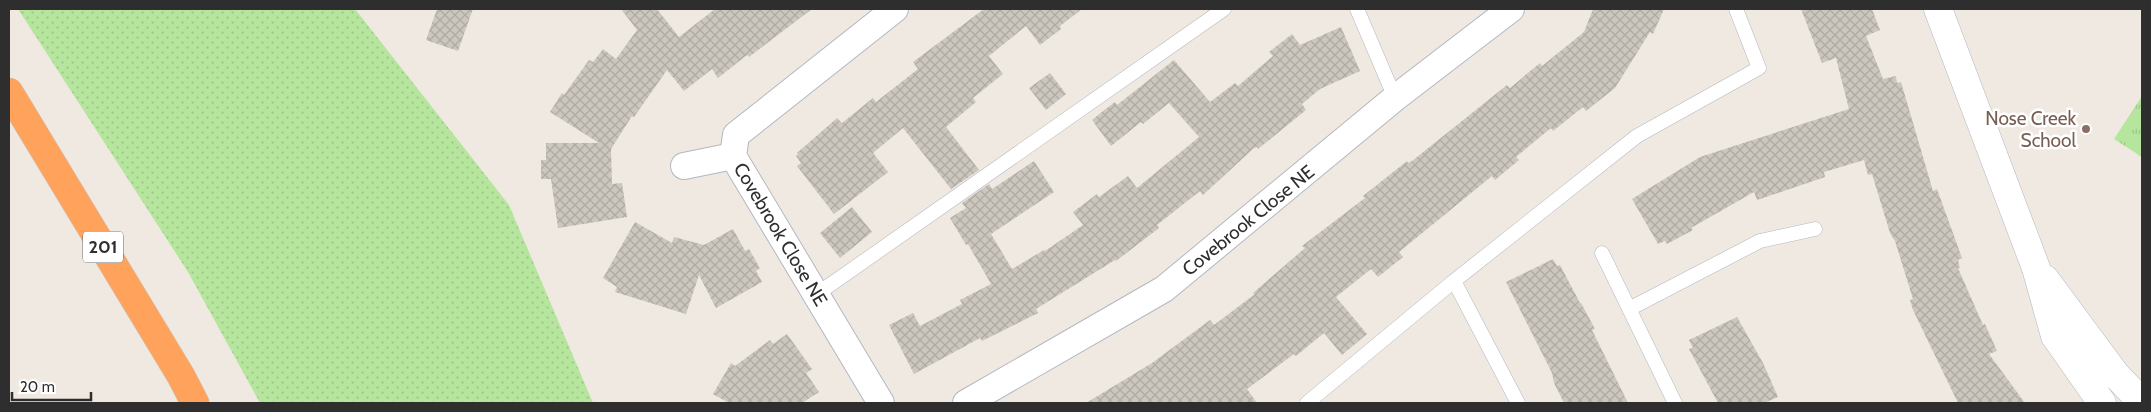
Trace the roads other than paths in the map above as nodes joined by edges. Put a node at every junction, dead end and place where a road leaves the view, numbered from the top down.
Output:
1 (895, 9) edge
2 (1224, 9) edge
3 (1357, 9) edge
4 (1511, 9) edge
5 (1736, 9) edge
6 (1938, 9) edge
7 (9, 92) edge
8 (1395, 98) junction
9 (733, 156) junction
10 (684, 166) dead end
11 (1815, 228) dead end
12 (1602, 252) dead end
13 (2036, 268) junction
14 (1454, 281) junction
15 (817, 294) junction
16 (1630, 309) junction
17 (2142, 402) edge
18 (195, 403) edge
19 (881, 403) edge
20 (966, 403) edge
21 (1307, 403) edge
22 (1518, 403) edge
23 (1675, 403) edge
24 (2102, 403) edge

1 - 9 street, Covebrook Close NE
2 - 15 lane
3 - 8 lane
4 - 8 street, Covebrook Close NE
5 - 14 lane
6 - 13 street
7 - 18 highway, 201
8 - 20 street, Covebrook Close NE
9 - 10 street
9 - 15 street, Covebrook Close NE
11 - 16 lane
12 - 16 lane
13 - 17 street
13 - 24 street
14 - 21 lane
14 - 22 lane
15 - 19 street, Covebrook Close NE
16 - 23 lane

